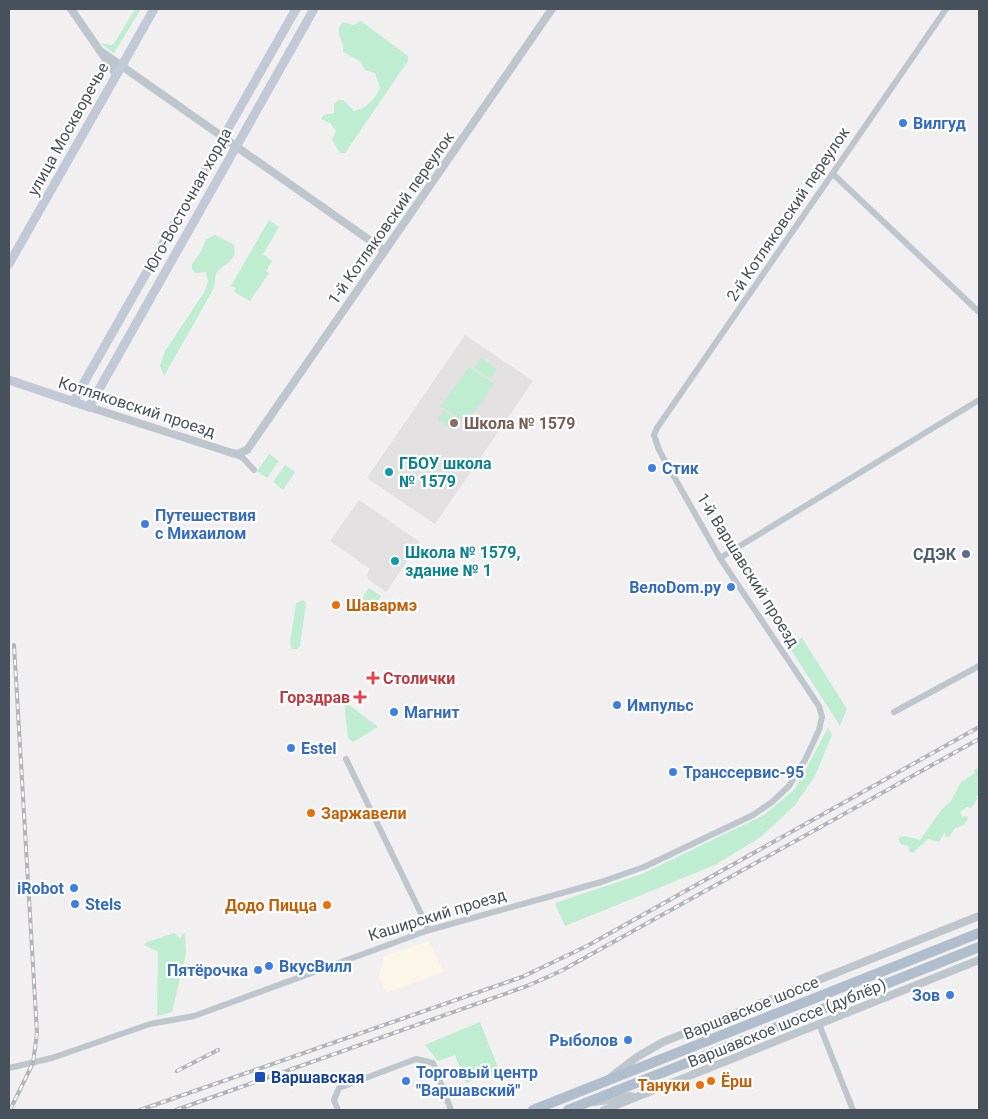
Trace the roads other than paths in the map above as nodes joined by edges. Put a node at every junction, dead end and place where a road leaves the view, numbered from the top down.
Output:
1 (71, 9) edge
2 (154, 9) edge
3 (296, 9) edge
4 (314, 9) edge
5 (552, 9) edge
6 (946, 9) edge
7 (99, 50) junction
8 (122, 64) junction
9 (116, 74) junction
10 (223, 135) junction
11 (236, 145) junction
12 (833, 174) junction
13 (385, 252) junction
14 (9, 264) edge
15 (979, 312) edge
16 (9, 380) edge
17 (979, 400) edge
18 (73, 402) junction
19 (89, 407) junction
20 (654, 435) joint
21 (247, 450) junction
22 (232, 453) junction
23 (247, 462) junction
24 (254, 470) dead end
25 (720, 558) junction
26 (979, 666) edge
27 (894, 712) dead end
28 (822, 717) joint
29 (346, 759) dead end
30 (979, 916) edge
31 (429, 930) junction
32 (979, 933) edge
33 (979, 947) edge
34 (979, 960) edge
35 (819, 1024) junction
36 (9, 1068) edge
37 (605, 1082) junction
38 (647, 1094) junction
39 (584, 1104) junction
40 (338, 1110) edge
41 (451, 1110) edge
42 (533, 1110) edge
43 (568, 1110) edge
44 (604, 1110) edge
45 (853, 1110) edge

1 - 7 street
2 - 8 main road, улица Москворечье
3 - 10 main road, Юго-Восточная хорда
4 - 11 main road, Юго-Восточная хорда
5 - 13 street, 1-й Котляковский переулок
6 - 12 street, 2-й Котляковский переулок
7 - 8 street
7 - 9 street
8 - 9 main road, улица Москворечье
8 - 10 street
9 - 14 main road, улица Москворечье
10 - 11 street
10 - 18 main road, Юго-Восточная хорда
11 - 13 street
11 - 19 main road, Юго-Восточная хорда
12 - 15 street
12 - 20 street, 2-й Котляковский переулок
13 - 21 street, 1-й Котляковский переулок
16 - 18 main road, Котляковский проезд
17 - 25 street
18 - 19 main road, Котляковский проезд
19 - 22 street, Котляковский проезд
20 - 25 street, 1-й Варшавский проезд
21 - 22 street, Котляковский проезд
21 - 23 street
22 - 23 street
23 - 24 street
25 - 28 street, 1-й Варшавский проезд
26 - 27 street
28 - 31 street, Каширский проезд
29 - 31 street
30 - 37 street, Варшавское шоссе (дублёр)
31 - 36 street, Каширский проезд
32 - 37 main road, Варшавское шоссе
33 - 39 main road, Варшавское шоссе
34 - 35 street, Варшавское шоссе (дублёр)
35 - 38 street, Варшавское шоссе (дублёр)
35 - 45 street
37 - 42 main road, Варшавское шоссе
38 - 39 street
38 - 44 street, Варшавское шоссе (дублёр)
39 - 43 main road, Варшавское шоссе
40 - 41 street

